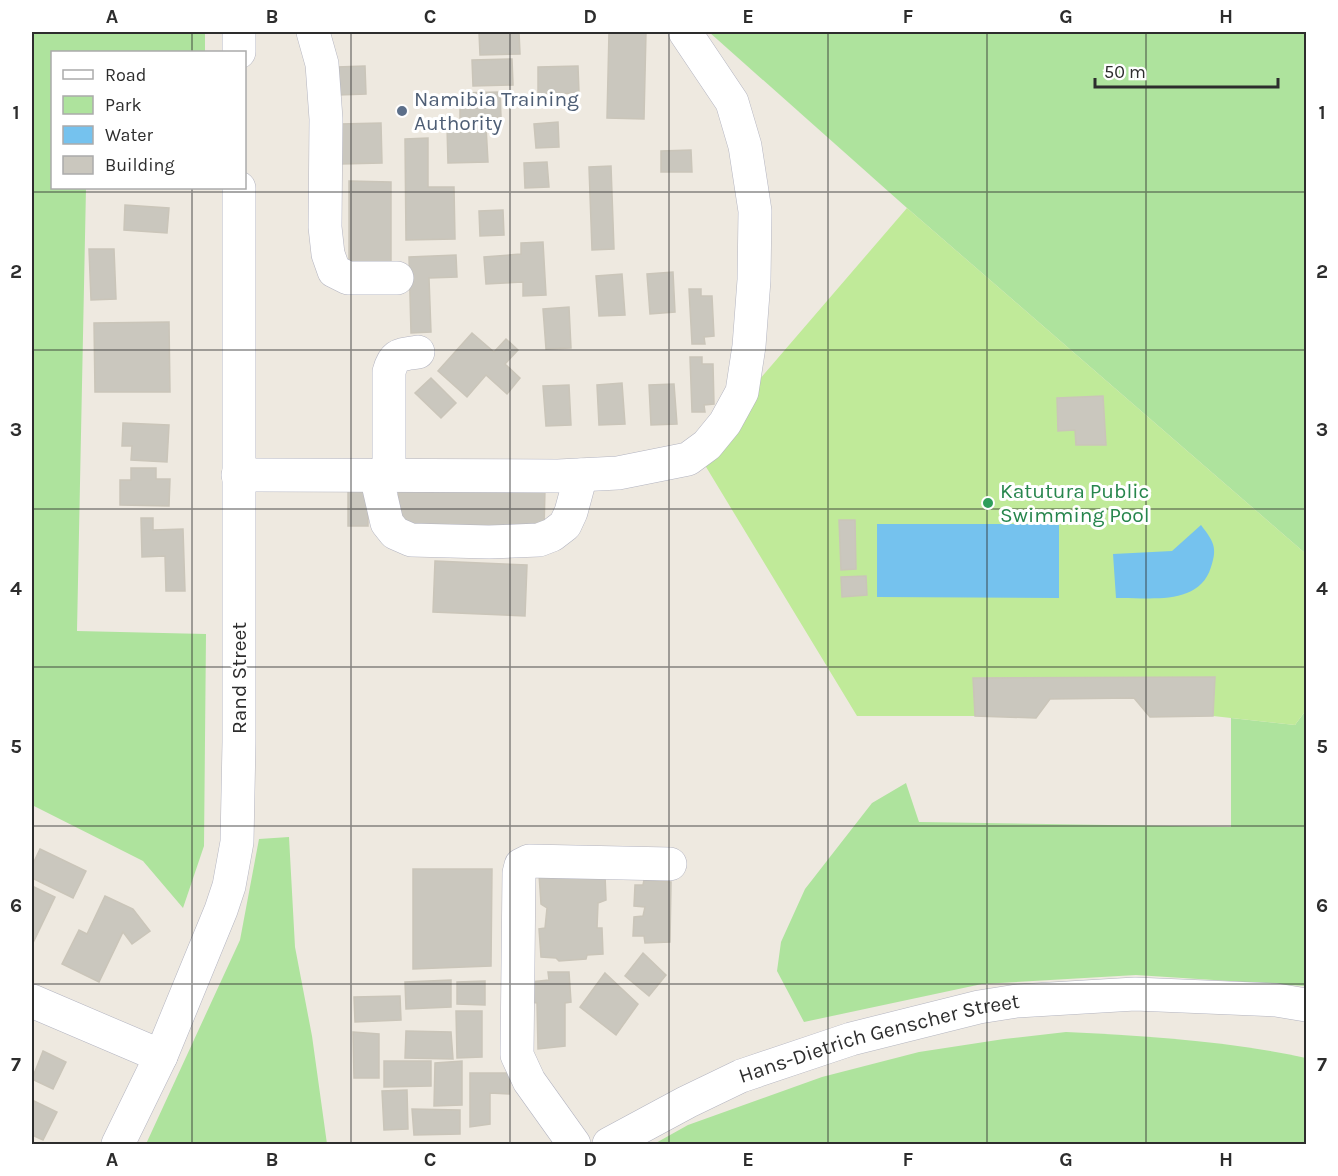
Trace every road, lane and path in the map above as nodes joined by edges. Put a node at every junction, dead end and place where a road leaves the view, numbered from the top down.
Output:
1 (239, 32) edge
2 (313, 32) edge
3 (685, 32) edge
4 (239, 51) edge
5 (239, 189) edge
6 (397, 278) dead end
7 (418, 352) dead end
8 (238, 475) junction
9 (382, 475) junction
10 (581, 475) junction
11 (670, 864) dead end
12 (1167, 994) junction
13 (32, 1001) edge
14 (1306, 1005) edge
15 (1306, 1028) edge
16 (161, 1056) junction
17 (118, 1144) edge
18 (574, 1144) edge
19 (609, 1144) edge

1 - 4 street
2 - 6 street
3 - 10 street
5 - 8 street, Rand Street
7 - 9 street
8 - 9 street
8 - 16 street, Rand Street
9 - 10 street
9 - 10 street
11 - 18 street
12 - 14 street, Hans-Dietrich Genscher Street
12 - 15 street, Hans-Dietrich Genscher Street
12 - 19 street, Hans-Dietrich Genscher Street
13 - 16 street
16 - 17 street, Rand Street

